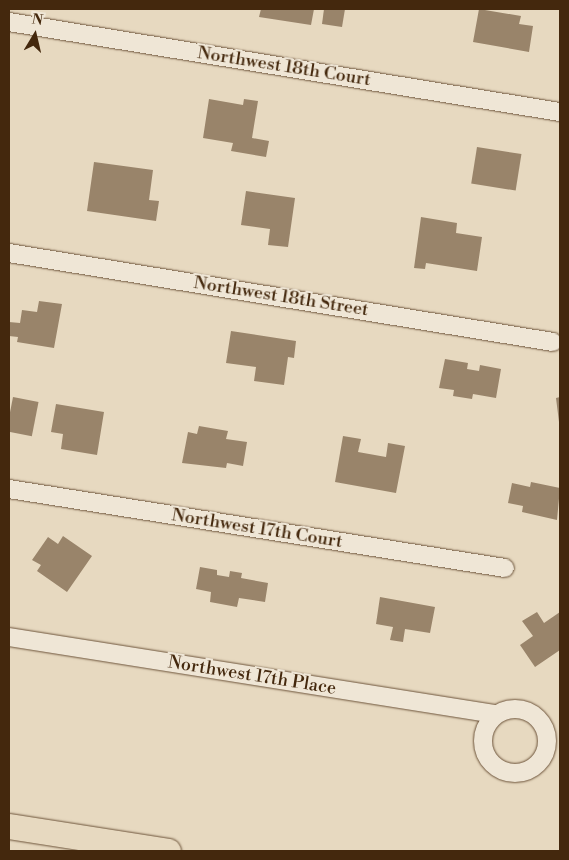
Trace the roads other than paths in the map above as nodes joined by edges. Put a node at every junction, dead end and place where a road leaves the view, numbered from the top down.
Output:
1 (9, 22) edge
2 (560, 112) edge
3 (9, 253) edge
4 (553, 342) dead end
5 (9, 489) edge
6 (505, 568) dead end
7 (9, 637) edge
8 (496, 714) dead end
9 (9, 826) edge
10 (168, 851) edge

1 - 2 street, Northwest 18th Court
3 - 4 street, Northwest 18th Street
5 - 6 street, Northwest 17th Court
7 - 8 street, Northwest 17th Place
9 - 10 highway

